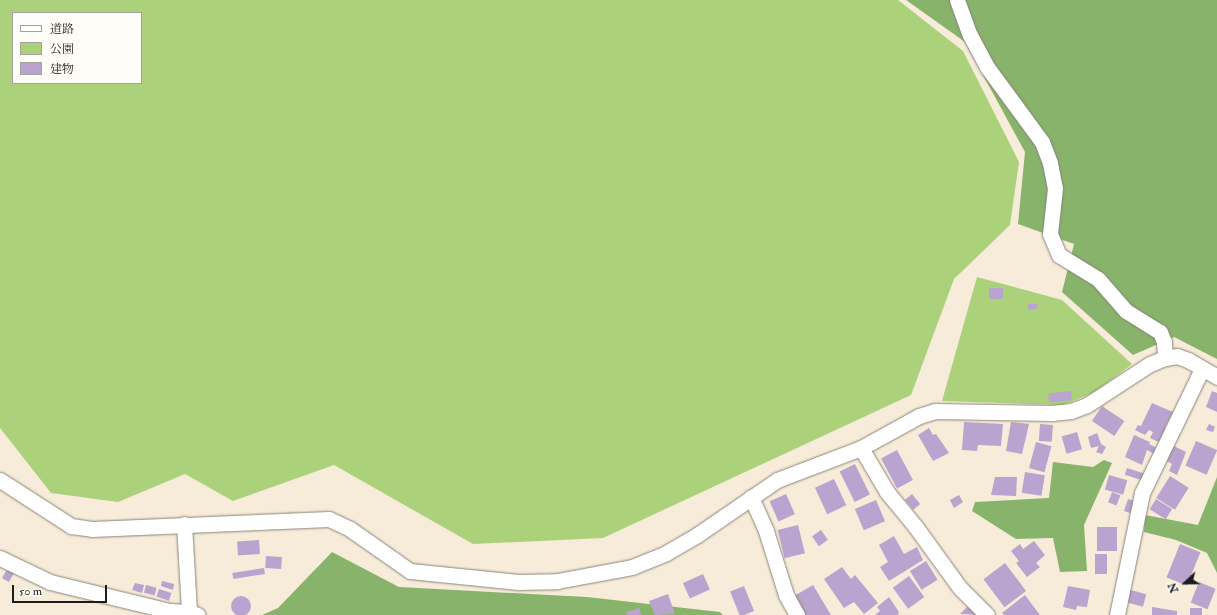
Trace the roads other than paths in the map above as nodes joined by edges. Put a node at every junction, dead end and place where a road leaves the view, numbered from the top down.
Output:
1 (957, 0) edge
2 (1165, 358) junction
3 (1202, 369) junction
4 (1217, 377) edge
5 (861, 448) junction
6 (2, 487) edge
7 (751, 496) junction
8 (184, 524) junction
9 (0, 558) edge
10 (194, 614) edge
11 (797, 615) edge
12 (987, 615) edge
13 (1117, 615) edge

1 - 2 street
2 - 3 street
2 - 5 street
3 - 4 street
3 - 13 street
5 - 7 street
5 - 12 street
6 - 8 street
7 - 8 street
7 - 11 street
8 - 10 street
9 - 10 street

